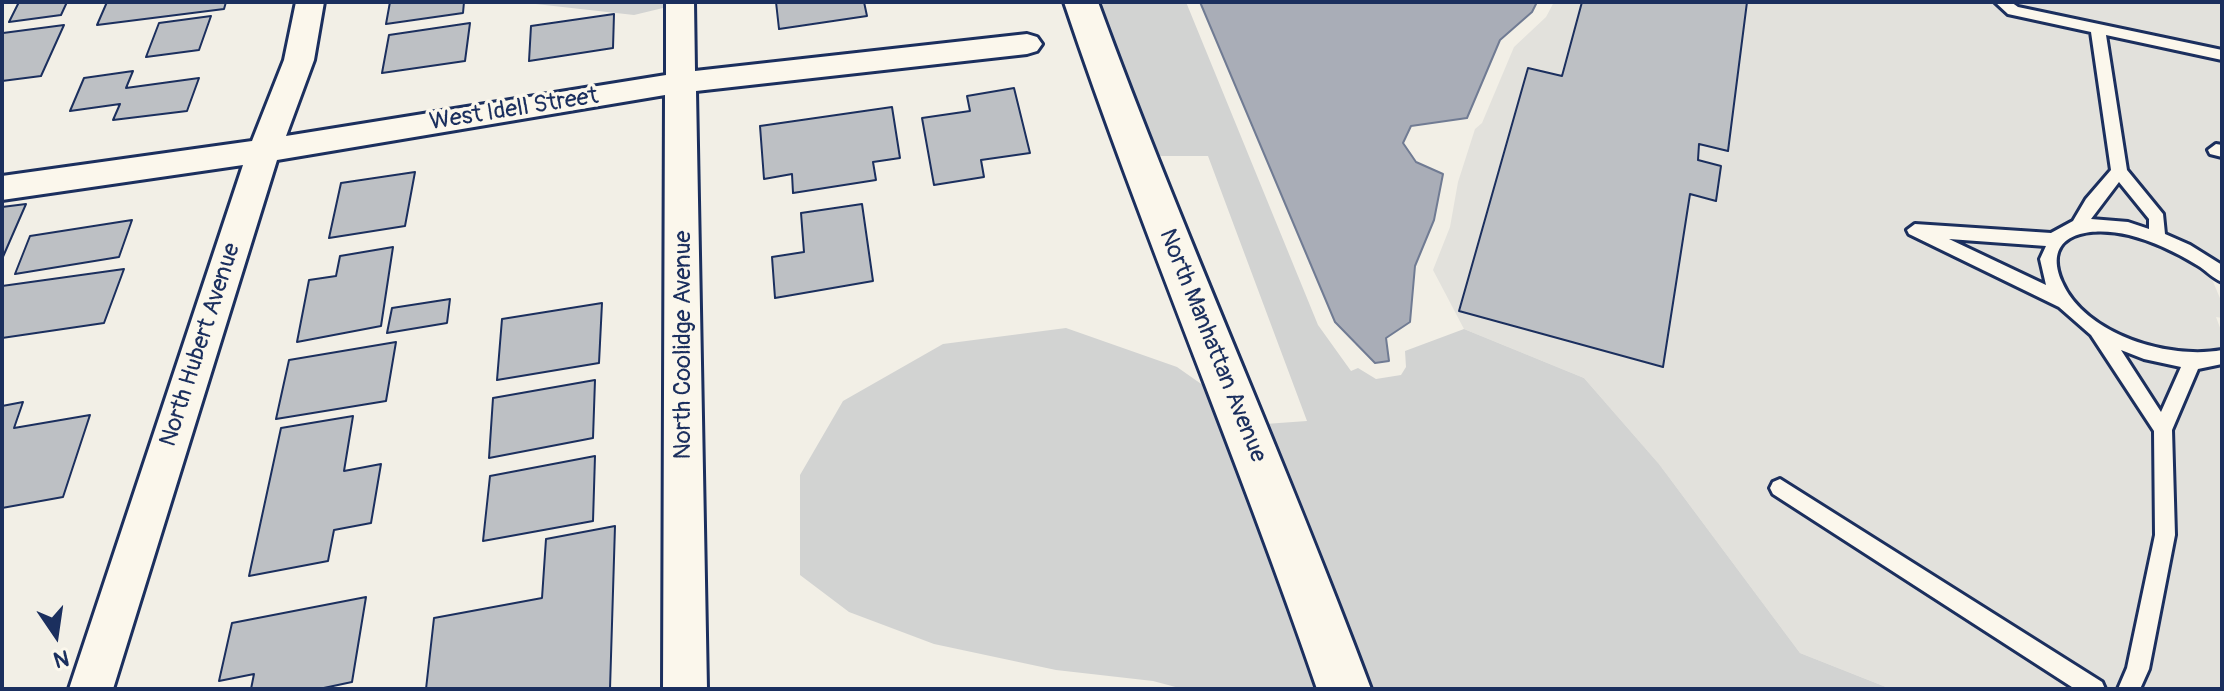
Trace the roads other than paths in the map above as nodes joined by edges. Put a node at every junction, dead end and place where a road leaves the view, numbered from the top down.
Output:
1 (310, 2) edge
2 (680, 2) edge
3 (1081, 2) edge
4 (2002, 2) edge
5 (2097, 27) junction
6 (1027, 44) dead end
7 (2222, 55) edge
8 (683, 82) junction
9 (264, 151) junction
10 (2119, 171) junction
11 (2, 188) edge
12 (2078, 227) junction
13 (2157, 235) junction
14 (2057, 240) junction
15 (2222, 275) edge
16 (2067, 303) junction
17 (2098, 330) junction
18 (2222, 357) edge
19 (2192, 362) junction
20 (2163, 430) junction
21 (1780, 488) dead end
22 (91, 689) edge
23 (685, 689) edge
24 (1344, 689) edge
25 (2094, 689) edge
26 (2129, 689) edge

1 - 9 street, North Hubert Avenue
2 - 8 street, North Coolidge Avenue
3 - 24 street, North Manhattan Avenue
4 - 5 lane
5 - 7 lane
5 - 10 lane
6 - 8 street, West Idell Street
8 - 9 street, West Idell Street
8 - 23 street, North Coolidge Avenue
9 - 11 street, West Idell Street
9 - 22 street, North Hubert Avenue
10 - 12 lane
10 - 13 lane
12 - 13 lane
12 - 14 lane
13 - 15 lane
14 - 16 lane
14 - 16 lane
16 - 17 lane
17 - 19 lane
17 - 20 lane
18 - 19 lane
19 - 20 lane
20 - 26 lane
21 - 25 lane

